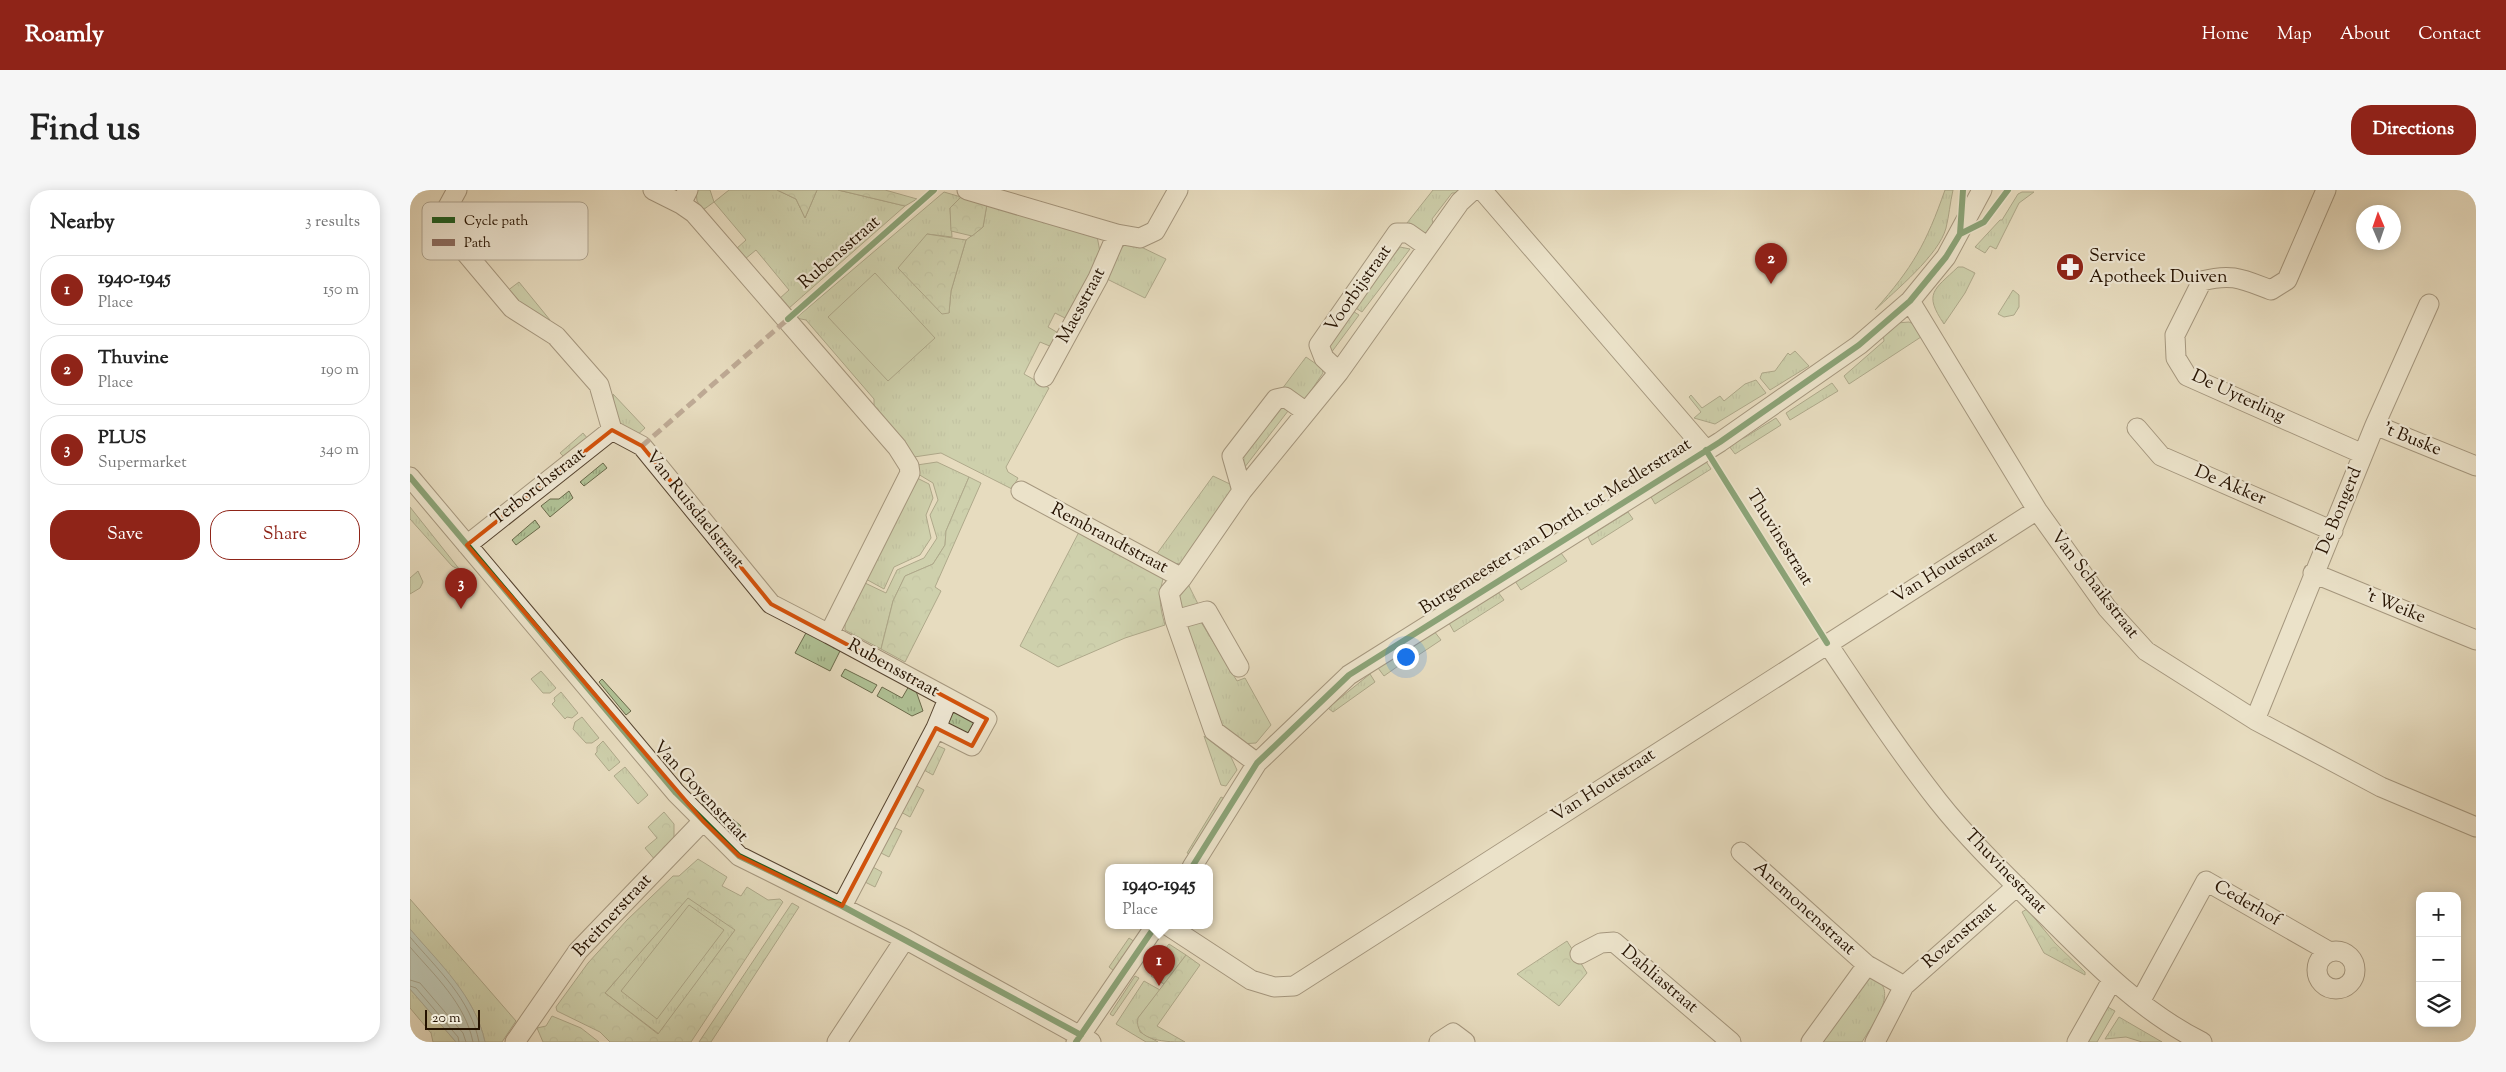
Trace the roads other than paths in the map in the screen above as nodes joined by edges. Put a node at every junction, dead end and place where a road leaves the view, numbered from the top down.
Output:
1 (457, 190) edge
2 (652, 190) edge
3 (967, 190) edge
4 (1178, 190) edge
5 (1473, 190) edge
6 (1482, 190) edge
7 (1982, 190) edge
8 (2326, 190) edge
9 (1004, 195) edge
10 (684, 197) edge
11 (450, 202) edge
12 (1117, 234) junction
13 (1428, 247) junction
14 (472, 260) edge
15 (1910, 301) junction
16 (2429, 304) dead end
17 (1339, 372) junction
18 (1044, 377) dead end
19 (1306, 412) junction
20 (2375, 425) junction
21 (2137, 428) dead end
22 (612, 430) junction
23 (1706, 450) junction
24 (2363, 454) junction
25 (2476, 466) edge
26 (410, 477) edge
27 (1242, 491) junction
28 (1021, 492) dead end
29 (2037, 510) junction
30 (2333, 531) junction
31 (467, 545) junction
32 (2313, 573) junction
33 (1182, 578) junction
34 (1175, 620) junction
35 (829, 634) junction
36 (2476, 640) edge
37 (1827, 643) junction
38 (1239, 666) dead end
39 (948, 700) junction
40 (2255, 720) junction
41 (936, 728) junction
42 (1257, 763) junction
43 (703, 821) junction
44 (2476, 827) edge
45 (1741, 852) dead end
46 (1194, 864) edge
47 (2017, 886) junction
48 (842, 906) junction
49 (1153, 929) edge
50 (1173, 929) edge
51 (905, 939) junction
52 (2330, 952) dead end
53 (1580, 954) dead end
54 (1867, 965) junction
55 (2112, 980) junction
56 (1904, 986) junction
57 (2140, 1002) junction
58 (1083, 1040) edge
59 (516, 1042) edge
60 (837, 1042) edge
61 (1439, 1042) edge
62 (1465, 1042) edge
63 (1732, 1042) edge
64 (1811, 1042) edge
65 (1875, 1042) edge
66 (2077, 1042) edge
67 (2202, 1042) edge

1 - 11 street
2 - 10 street, Rubensstraat
3 - 9 street
4 - 12 street
5 - 13 street, Voorbijstraat
6 - 23 street
7 - 15 street, Burgemeester van Dorth tot Medlerstraat
8 - 24 street, De Uyterling
9 - 12 street
10 - 35 street, Rubensstraat
12 - 18 street, Maesstraat
13 - 17 street, Voorbijstraat
13 - 17 street, Voorbijstraat
14 - 22 street
15 - 23 street, Burgemeester van Dorth tot Medlerstraat
15 - 29 street, Van Schaikstraat
16 - 20 street, De Bongerd
17 - 19 street, Voorbijstraat
19 - 27 street, Voorbijstraat
19 - 27 street
20 - 24 street, De Bongerd
20 - 25 street, 't Buske
21 - 30 street, De Akker
22 - 31 street, Terborchstraat
22 - 35 street, Van Ruisdaelstraat
23 - 42 street, Burgemeester van Dorth tot Medlerstraat
24 - 30 street, De Bongerd
26 - 31 street, Van Goyenstraat
27 - 33 street, Voorbijstraat
28 - 33 street, Rembrandtstraat
29 - 37 street, Van Houtstraat
29 - 40 street, Van Schaikstraat
30 - 32 street, De Bongerd
31 - 43 street, Van Goyenstraat
32 - 36 street, 't Weike
32 - 40 street, De Bongerd
33 - 34 street, Rembrandtstraat
34 - 38 street
34 - 42 street, Rembrandtstraat
35 - 39 street, Rubensstraat
37 - 47 street, Thuvinestraat
37 - 50 street, Van Houtstraat
39 - 41 street, Rubensstraat
39 - 41 street, Rubensstraat
40 - 44 street, Van Schaikstraat
41 - 48 street, Rubensstraat
42 - 46 street, Burgemeester van Dorth tot Medlerstraat
43 - 48 street, Van Goyenstraat
43 - 59 street, Breitnerstraat
45 - 54 street, Anemonenstraat
47 - 55 street, Thuvinestraat
47 - 56 street, Rozenstraat
48 - 51 street, Van Goyenstraat
49 - 58 street
51 - 58 street, Van Goyenstraat
51 - 60 street
52 - 57 street, Cederhof
53 - 63 street, Dahliastraat
54 - 56 street
54 - 64 street
55 - 57 street, Thuvinestraat
55 - 66 street
56 - 65 street, Rozenstraat
57 - 67 street, Thuvinestraat
61 - 62 street

